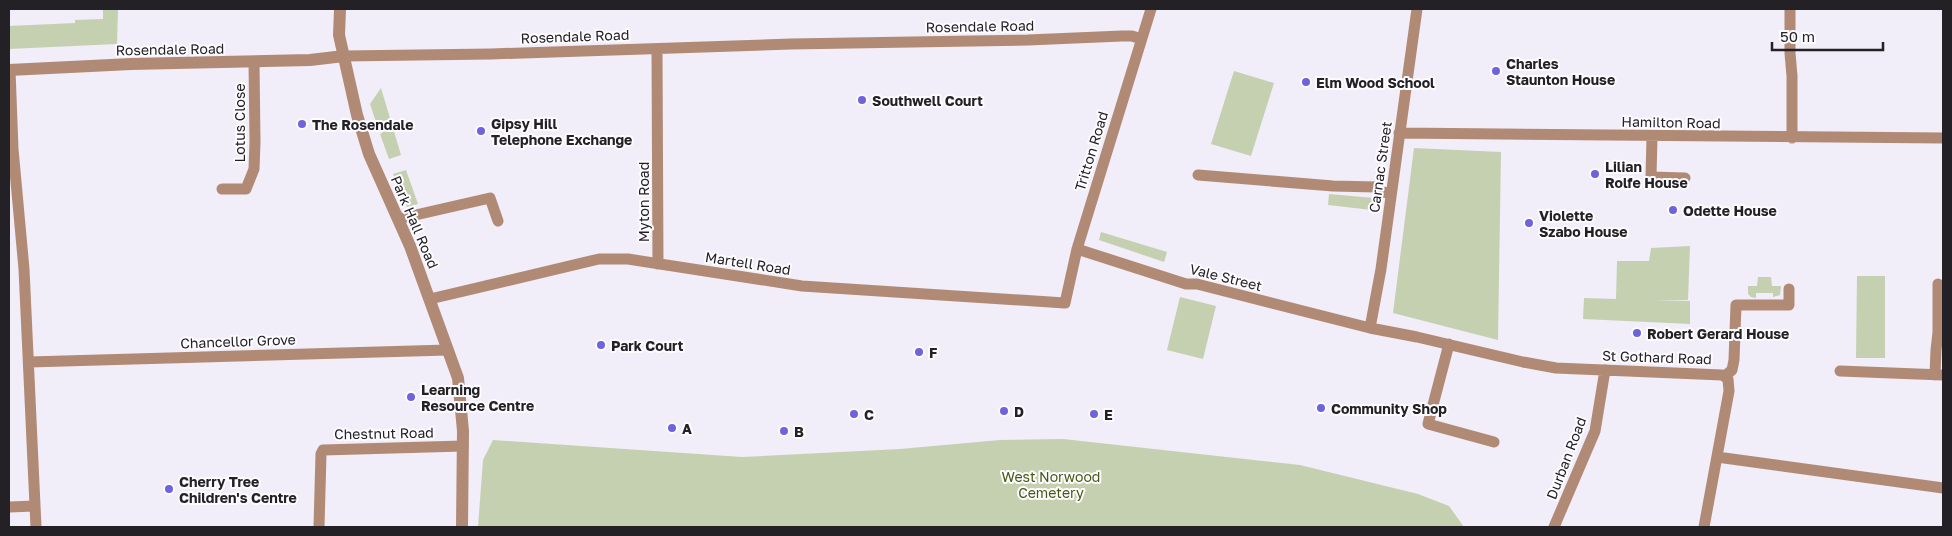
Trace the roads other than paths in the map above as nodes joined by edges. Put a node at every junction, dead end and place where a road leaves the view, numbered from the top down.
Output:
1 (340, 9) edge
2 (1151, 9) edge
3 (1417, 9) edge
4 (1790, 9) edge
5 (1141, 39) junction
6 (657, 50) junction
7 (344, 56) junction
8 (254, 62) junction
9 (10, 70) edge
10 (1400, 133) junction
11 (1652, 137) junction
12 (1792, 138) junction
13 (1943, 138) edge
14 (1198, 175) dead end
15 (1685, 178) dead end
16 (222, 189) dead end
17 (1391, 193) junction
18 (398, 218) junction
19 (498, 221) dead end
20 (1078, 249) junction
21 (658, 264) junction
22 (1938, 284) dead end
23 (1789, 289) dead end
24 (430, 299) junction
25 (1065, 302) joint
26 (1370, 328) junction
27 (1449, 344) junction
28 (448, 350) junction
29 (29, 362) junction
30 (1605, 370) junction
31 (1840, 372) dead end
32 (1939, 375) edge
33 (1725, 376) junction
34 (1494, 442) dead end
35 (462, 446) junction
36 (1717, 458) junction
37 (1943, 488) edge
38 (35, 506) junction
39 (9, 507) edge
40 (462, 525) edge
41 (36, 527) edge
42 (320, 527) edge
43 (1554, 527) edge
44 (1704, 527) edge

1 - 7 street, Park Hall Road
2 - 5 street, Tritton Road
3 - 10 street, Carnac Street
4 - 12 street
5 - 6 street, Rosendale Road
5 - 20 street, Tritton Road
6 - 7 street, Rosendale Road
6 - 21 street, Myton Road
7 - 8 street, Rosendale Road
7 - 18 street, Park Hall Road
8 - 9 street, Rosendale Road
8 - 16 street, Lotus Close
9 - 29 street
10 - 11 street, Hamilton Road
10 - 17 street, Carnac Street
11 - 12 street, Hamilton Road
11 - 15 street
12 - 13 street, Hamilton Road
14 - 17 street
17 - 26 street, Carnac Street
18 - 19 street
18 - 24 street, Park Hall Road
20 - 25 street, Tritton Road
20 - 26 street, Vale Street
21 - 24 street, Martell Road
21 - 25 street, Martell Road
22 - 32 street
23 - 33 street
24 - 28 street, Park Hall Road
26 - 27 street, St Gothard Road
27 - 30 street, St Gothard Road
27 - 34 street
28 - 29 street, Chancellor Grove
28 - 35 street, Park Hall Road
29 - 38 street
30 - 33 street, St Gothard Road
30 - 43 street, Durban Road
31 - 32 street
33 - 36 street, St Gothard Road
35 - 40 street, Park Hall Road
35 - 42 street, Chestnut Road
36 - 37 street
36 - 44 street, St Gothard Road
38 - 39 street
38 - 41 street

